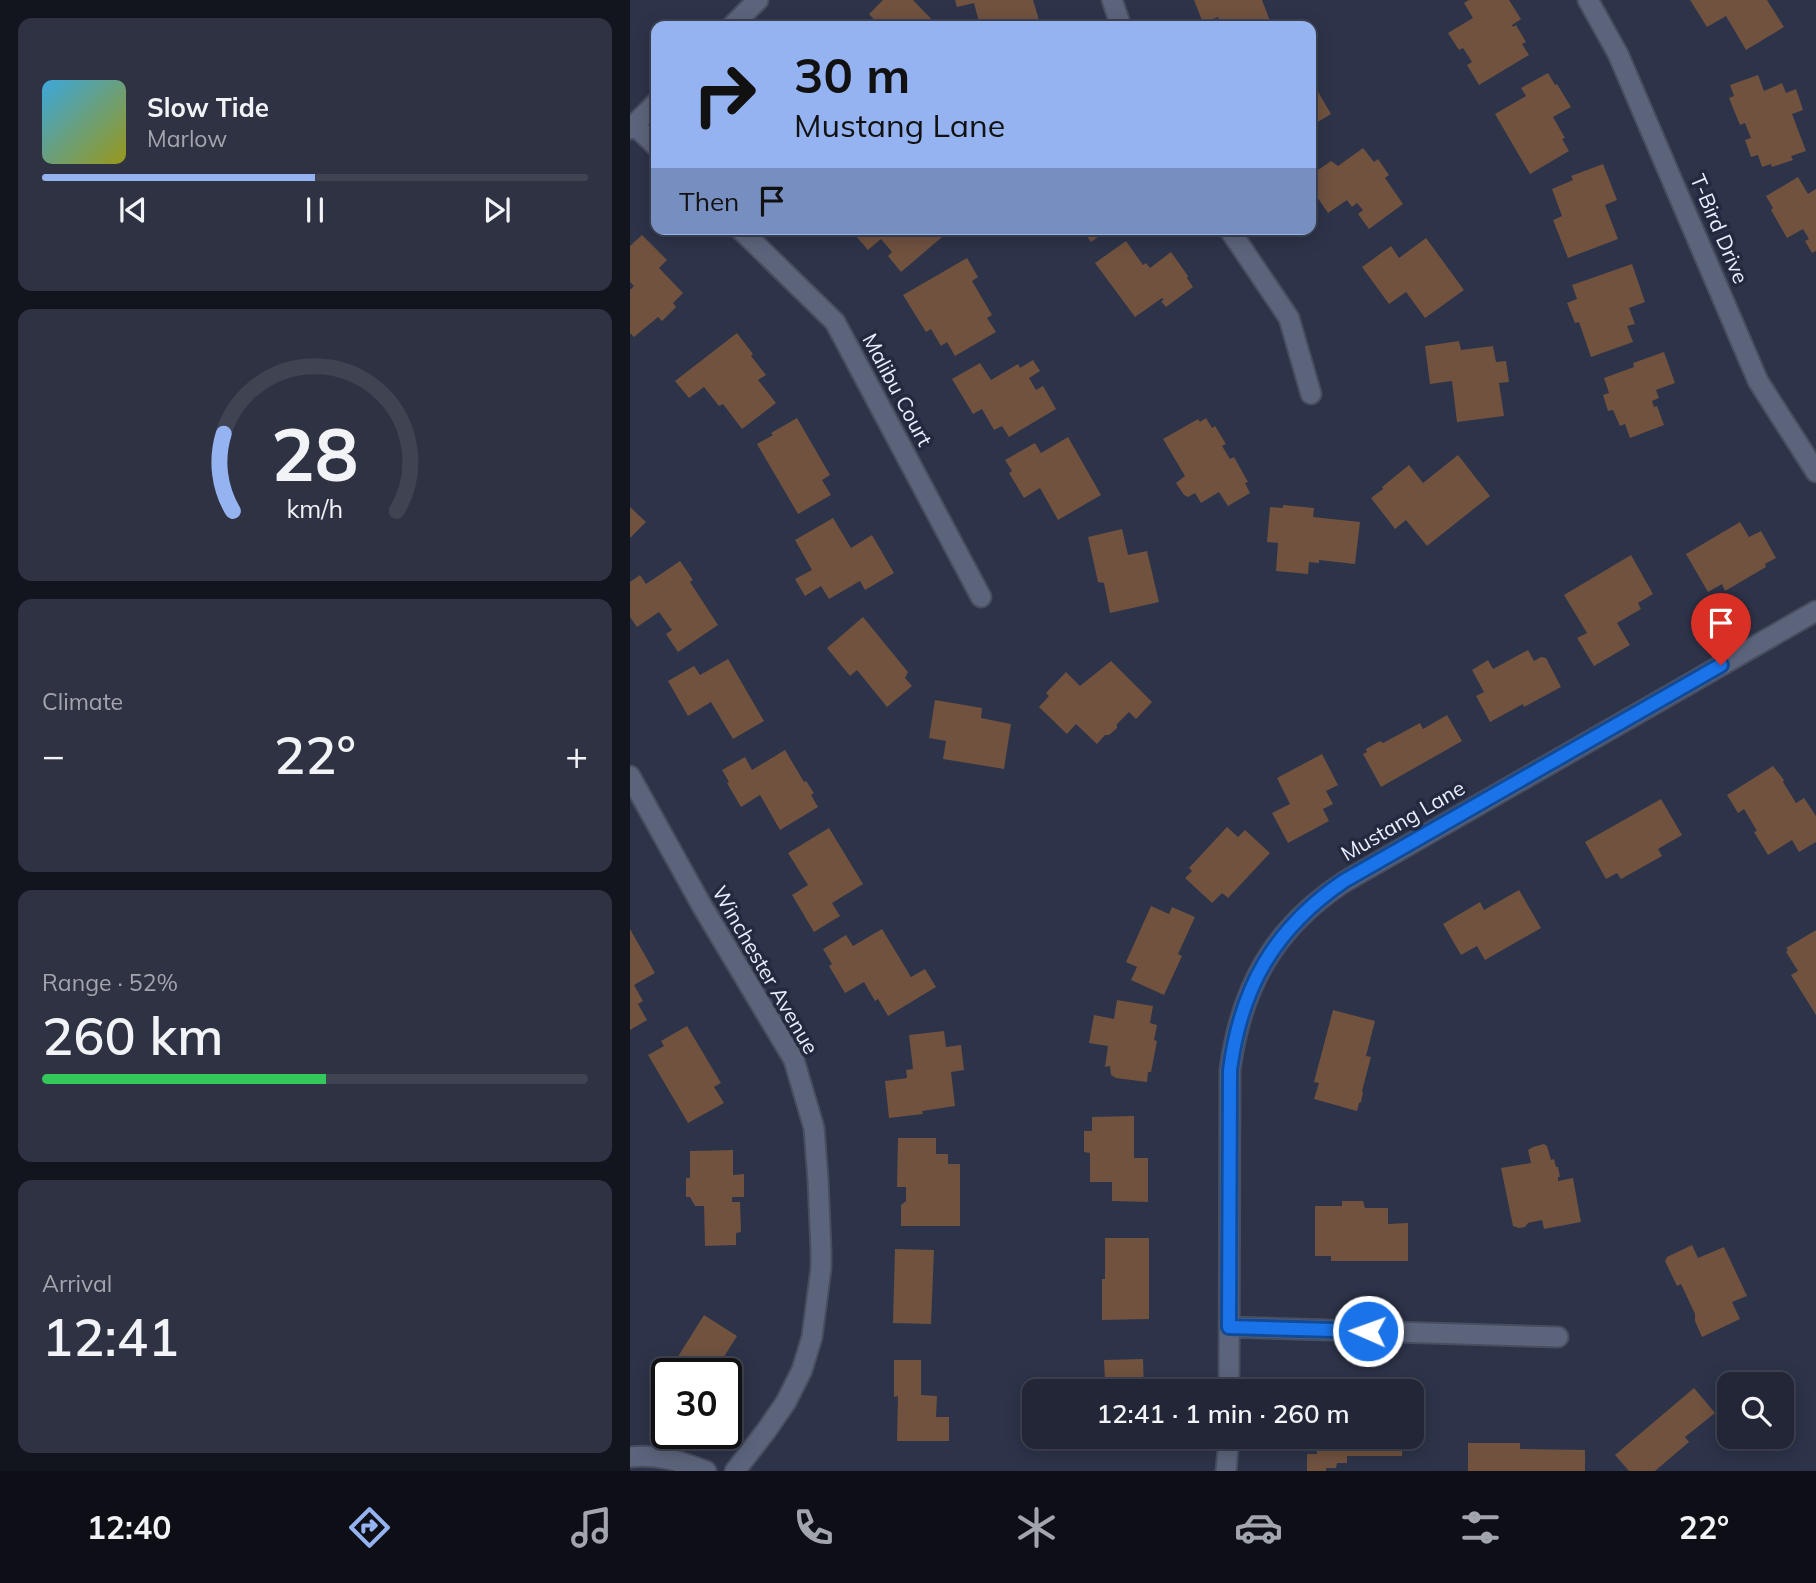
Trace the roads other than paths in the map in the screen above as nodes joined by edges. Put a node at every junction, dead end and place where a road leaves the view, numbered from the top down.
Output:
1 (758, 0) edge
2 (1112, 0) edge
3 (1588, 0) edge
4 (737, 21) edge
5 (1119, 21) edge
6 (651, 108) edge
7 (632, 127) edge
8 (651, 142) edge
9 (746, 235) edge
10 (1233, 235) edge
11 (1311, 394) dead end
12 (1816, 472) edge
13 (981, 597) dead end
14 (1816, 611) edge
15 (630, 776) edge
16 (1229, 1327) junction
17 (1558, 1337) dead end
18 (1229, 1379) edge
19 (1228, 1449) edge
20 (630, 1457) edge
21 (706, 1471) edge
22 (735, 1471) edge
23 (1226, 1471) edge

1 - 4 street
2 - 5 street
3 - 12 street, T-Bird Drive
6 - 7 street
7 - 8 street
9 - 13 street, Malibu Court
10 - 11 street
14 - 16 street, Mustang Lane
15 - 22 street, Winchester Avenue
16 - 17 street
16 - 18 street, Mustang Lane
19 - 23 street
20 - 21 street

